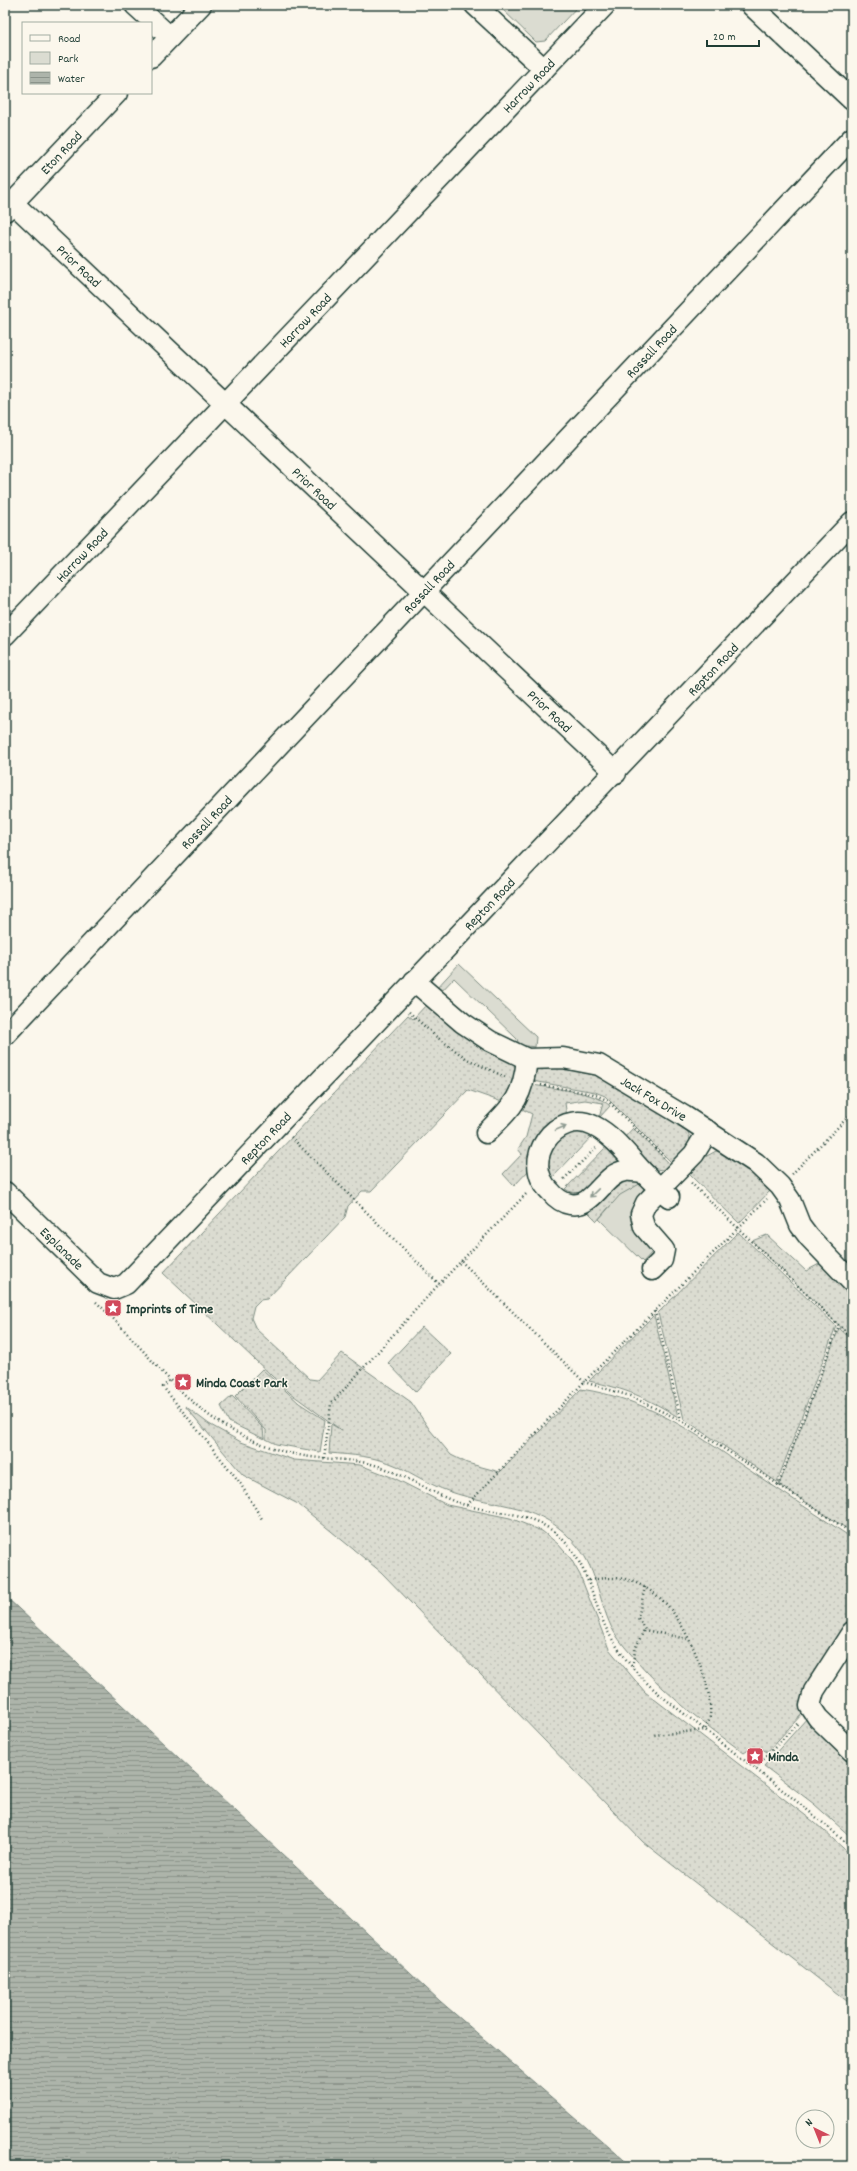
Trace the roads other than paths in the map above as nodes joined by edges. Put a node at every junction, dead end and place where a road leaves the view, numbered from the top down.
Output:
1 (135, 5) edge
2 (200, 5) edge
3 (475, 5) edge
4 (605, 5) edge
5 (751, 5) edge
6 (170, 37) junction
7 (152, 56) edge
8 (544, 69) junction
9 (116, 94) edge
10 (852, 100) edge
11 (852, 138) edge
12 (9, 207) edge
13 (226, 404) junction
14 (852, 522) edge
15 (424, 592) junction
16 (5, 635) edge
17 (616, 772) junction
18 (414, 981) junction
19 (5, 1035) edge
20 (527, 1059) junction
21 (708, 1131) junction
22 (486, 1133) dead end
23 (643, 1172) junction
24 (5, 1192) edge
25 (665, 1193) junction
26 (652, 1270) dead end
27 (852, 1282) edge
28 (126, 1284) joint
29 (852, 1632) edge
30 (852, 1750) edge

1 - 6 street
2 - 6 street
3 - 8 street
4 - 8 street, Harrow Road
5 - 10 street
6 - 7 street
8 - 13 street, Harrow Road
9 - 12 street, Eton Road
11 - 15 street, Rossall Road
12 - 13 street, Prior Road
13 - 15 street, Prior Road
13 - 16 street, Harrow Road
14 - 17 street, Repton Road
15 - 17 street, Prior Road
15 - 19 street, Rossall Road
17 - 18 street, Repton Road
18 - 20 street, Jack Fox Drive
18 - 28 street, Repton Road
20 - 21 street, Jack Fox Drive
20 - 22 street
21 - 25 street
21 - 27 street, Jack Fox Drive
23 -> 23 street
23 - 25 street
24 - 28 street, Esplanade
25 - 26 street
29 - 30 street

